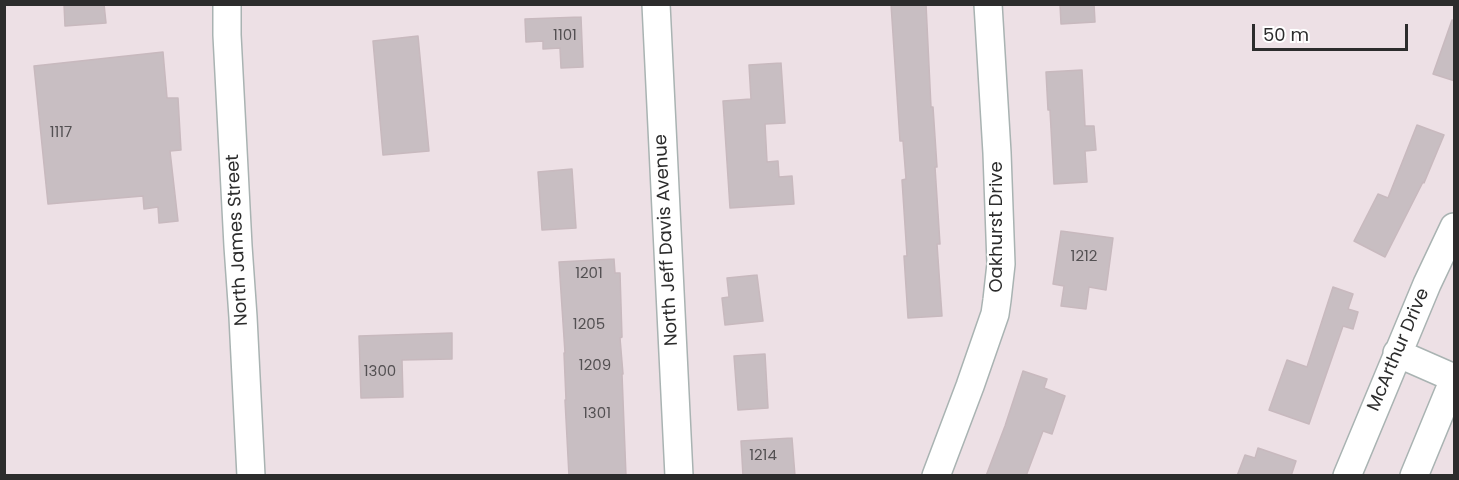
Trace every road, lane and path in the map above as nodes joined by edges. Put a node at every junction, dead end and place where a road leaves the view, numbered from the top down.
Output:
1 (227, 4) edge
2 (656, 4) edge
3 (988, 4) edge
4 (1455, 227) edge
5 (1397, 353) junction
6 (1455, 378) edge
7 (251, 476) edge
8 (679, 476) edge
9 (936, 476) edge
10 (1347, 476) edge
11 (1414, 476) edge

1 - 7 street, North James Street
2 - 8 street, North Jeff Davis Avenue
3 - 9 street, Oakhurst Drive
4 - 5 street, McArthur Drive
5 - 6 street
5 - 10 street, McArthur Drive
6 - 11 street

